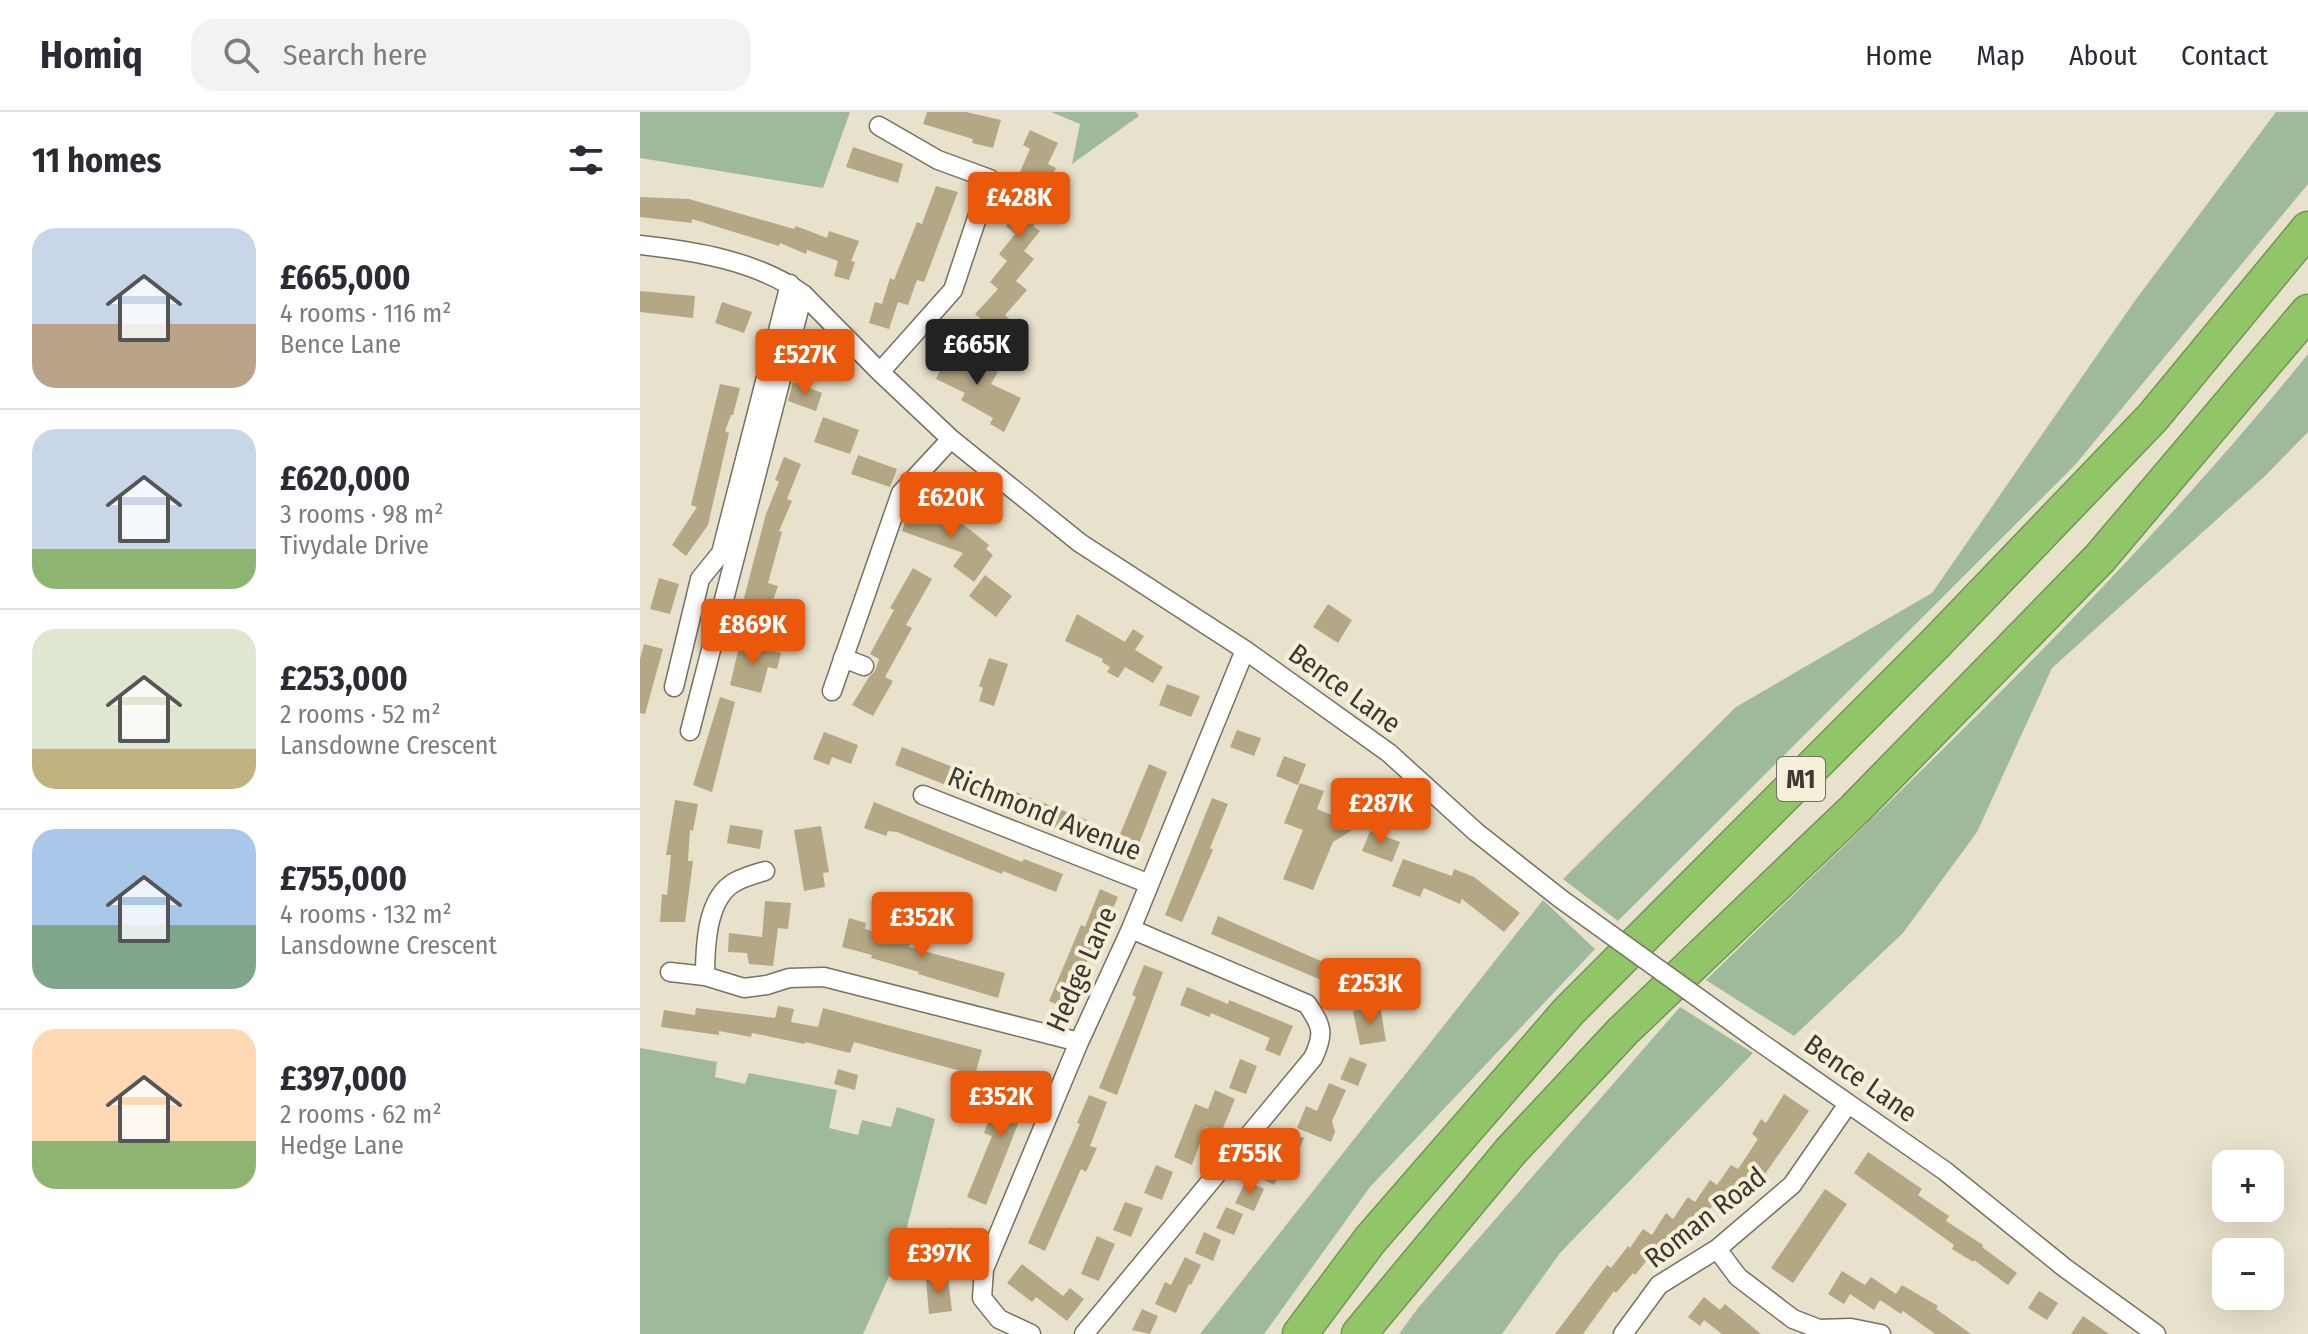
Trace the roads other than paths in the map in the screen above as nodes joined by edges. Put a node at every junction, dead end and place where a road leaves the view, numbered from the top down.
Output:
1 (879, 126) dead end
2 (2308, 229) edge
3 (640, 245) edge
4 (796, 289) junction
5 (2308, 312) edge
6 (880, 372) junction
7 (951, 439) junction
8 (1245, 650) junction
9 (843, 658) junction
10 (864, 666) dead end
11 (674, 687) dead end
12 (832, 691) dead end
13 (690, 731) dead end
14 (923, 795) dead end
15 (765, 871) dead end
16 (1147, 883) junction
17 (1131, 929) junction
18 (670, 972) dead end
19 (705, 976) junction
20 (1079, 1042) junction
21 (1848, 1104) junction
22 (1717, 1249) junction
23 (1817, 1332) edge
24 (1031, 1334) edge
25 (1084, 1334) edge
26 (1300, 1334) edge
27 (1359, 1334) edge
28 (1623, 1334) edge
29 (1881, 1334) edge
30 (2156, 1334) edge

1 - 6 street
2 - 26 highway, M1
3 - 4 street, Bence Lane
4 - 6 street, Bence Lane
4 - 11 street
4 - 13 street
5 - 27 highway, M1
6 - 7 street, Bence Lane
7 - 8 street, Bence Lane
7 - 9 street
8 - 16 street, Hedge Lane
8 - 21 street, Bence Lane, bridge
9 - 10 street
9 - 12 street
14 - 16 street, Richmond Avenue
15 - 19 street
16 - 17 street, Hedge Lane
17 - 20 street, Hedge Lane
17 - 25 street
18 - 19 street
19 - 20 street
20 - 24 street, Hedge Lane
21 - 22 street, Roman Road
21 - 30 street, Bence Lane
22 - 23 street
22 - 28 street, Roman Road
23 - 29 street

